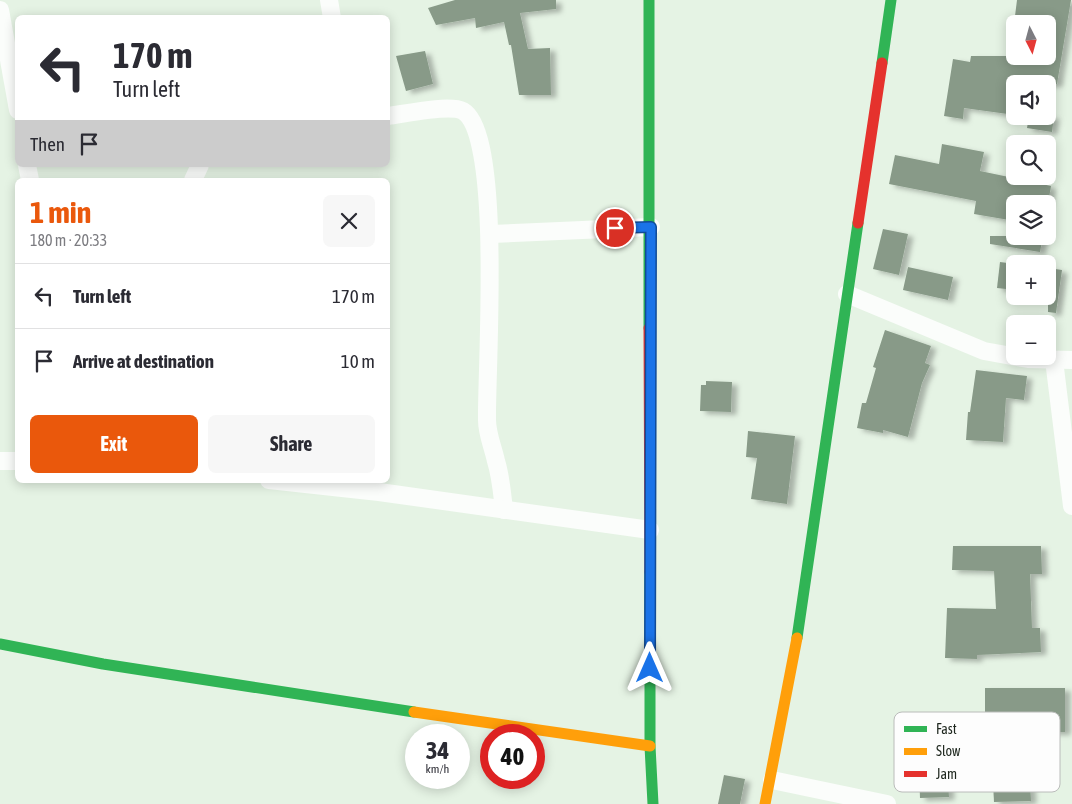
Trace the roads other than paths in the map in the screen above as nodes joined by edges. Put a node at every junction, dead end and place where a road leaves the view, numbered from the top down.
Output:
1 (329, 0) edge
2 (649, 0) edge
3 (891, 0) edge
4 (0, 10) edge
5 (332, 15) edge
6 (15, 93) edge
7 (390, 116) edge
8 (651, 227) junction
9 (491, 234) junction
10 (848, 294) junction
11 (1063, 360) edge
12 (0, 461) edge
13 (15, 461) edge
14 (296, 483) edge
15 (1072, 506) edge
16 (504, 510) junction
17 (650, 530) junction
18 (0, 644) edge
19 (650, 746) junction
20 (772, 780) junction
21 (653, 804) edge
22 (766, 804) edge
23 (887, 804) edge

1 - 5 street
2 - 8 street
3 - 10 street
4 - 6 street
7 - 9 street
8 - 9 street
8 - 17 street
9 - 16 street
10 - 11 street
10 - 20 street
11 - 15 street
12 - 13 street
14 - 16 street
16 - 17 street
17 - 19 street
18 - 19 street
19 - 21 street
20 - 22 street
20 - 23 street

